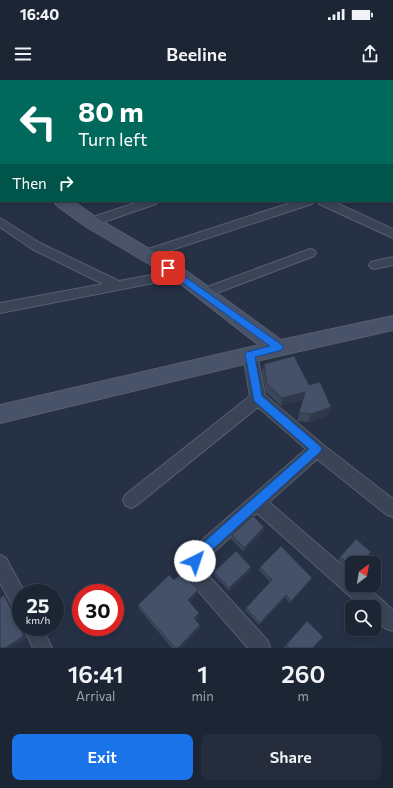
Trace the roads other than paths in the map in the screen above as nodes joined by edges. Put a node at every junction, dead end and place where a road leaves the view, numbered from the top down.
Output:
1 (63, 202) edge
2 (149, 202) edge
3 (305, 202) edge
4 (325, 202) edge
5 (0, 222) edge
6 (91, 222) junction
7 (393, 234) edge
8 (310, 253) dead end
9 (146, 254) junction
10 (393, 261) edge
11 (375, 265) dead end
12 (179, 274) junction
13 (118, 286) junction
14 (204, 293) junction
15 (2, 306) edge
16 (393, 323) edge
17 (278, 348) junction
18 (250, 354) junction
19 (258, 398) junction
20 (0, 414) edge
21 (317, 449) junction
22 (131, 500) dead end
23 (257, 502) junction
24 (393, 510) edge
25 (0, 564) edge
26 (12, 587) edge
27 (393, 622) edge
28 (37, 636) edge
29 (43, 648) edge
30 (261, 648) edge

1 - 6 street
2 - 6 street
3 - 9 street
4 - 7 street
5 - 13 street
6 - 9 street
8 - 14 street
9 - 12 street
10 - 11 street
12 - 13 street
12 - 14 street
13 - 15 street
14 - 17 street
16 - 17 street
17 - 18 street
18 - 19 street
18 - 20 street
19 - 21 street
19 - 22 street
21 - 23 street
21 - 24 street
23 - 27 street
23 - 30 street
25 - 26 street
28 - 29 street

